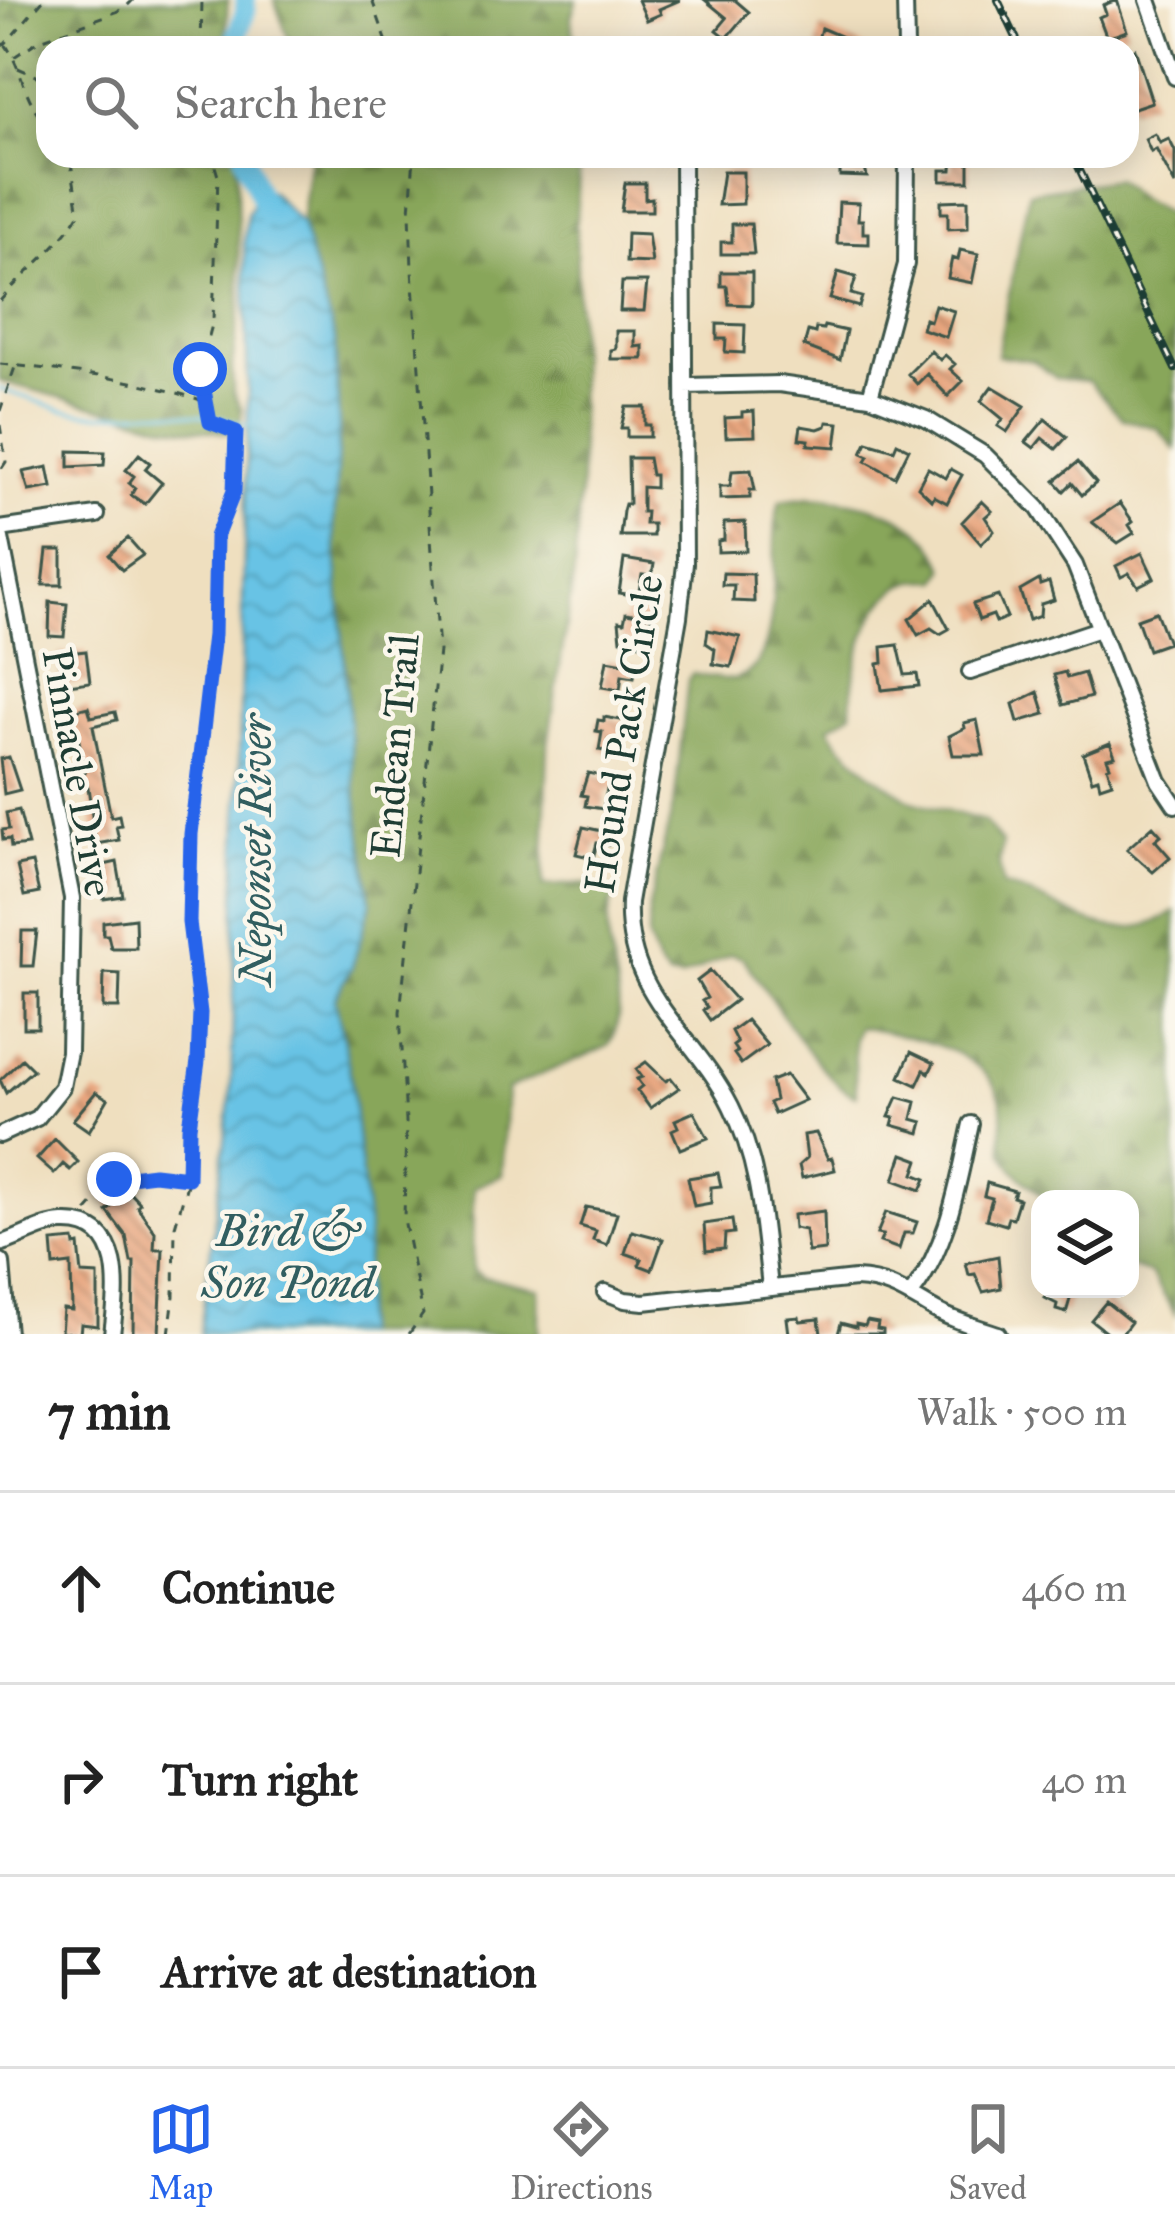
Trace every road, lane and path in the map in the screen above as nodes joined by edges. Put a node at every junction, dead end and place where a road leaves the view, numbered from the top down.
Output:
1 (43, 0) edge
2 (134, 0) edge
3 (202, 0) edge
4 (371, 0) edge
5 (905, 0) edge
6 (1148, 0) edge
7 (53, 36) edge
8 (201, 36) edge
9 (384, 36) edge
10 (906, 36) edge
11 (36, 42) edge
12 (3, 45) edge
13 (14, 57) junction
14 (18, 68) junction
15 (36, 76) edge
16 (1175, 77) edge
17 (36, 107) edge
18 (72, 168) edge
19 (216, 168) edge
20 (413, 168) edge
21 (682, 168) edge
22 (908, 168) edge
23 (0, 301) edge
24 (0, 364) edge
25 (15, 365) junction
26 (684, 386) junction
27 (870, 397) junction
28 (206, 402) junction
29 (0, 411) edge
30 (0, 425) edge
31 (0, 471) edge
32 (97, 515) dead end
33 (0, 531) edge
34 (1100, 629) junction
35 (970, 672) dead end
36 (1175, 805) edge
37 (971, 1124) dead end
38 (0, 1135) edge
39 (188, 1178) junction
40 (76, 1224) junction
41 (0, 1244) edge
42 (0, 1263) edge
43 (770, 1287) junction
44 (604, 1292) dead end
45 (911, 1294) junction
46 (6, 1334) edge
47 (112, 1334) edge
48 (169, 1334) edge
49 (410, 1334) edge
50 (998, 1334) edge

1 - 12 path
2 - 7 path
3 - 8 path
4 - 9 path
5 - 10 street
6 - 16 street
11 - 13 path
12 - 13 path
13 - 14 path
14 - 15 path
14 - 17 path
18 - 23 path
19 - 28 path
20 - 49 path, Endean Trail
21 - 26 street, Hound Pack Circle
22 - 27 street
24 - 25 path
25 - 28 path
25 - 29 path
26 - 27 street
26 - 43 street, Hound Pack Circle
27 - 34 street
28 - 39 path
30 - 31 path
32 - 33 street
33 - 38 street, Pinnacle Drive
34 - 35 street
34 - 36 street
37 - 45 street
39 - 40 path
39 - 48 path
40 - 41 street
40 - 47 street
42 - 46 street
43 - 44 street
43 - 45 street
45 - 50 street

